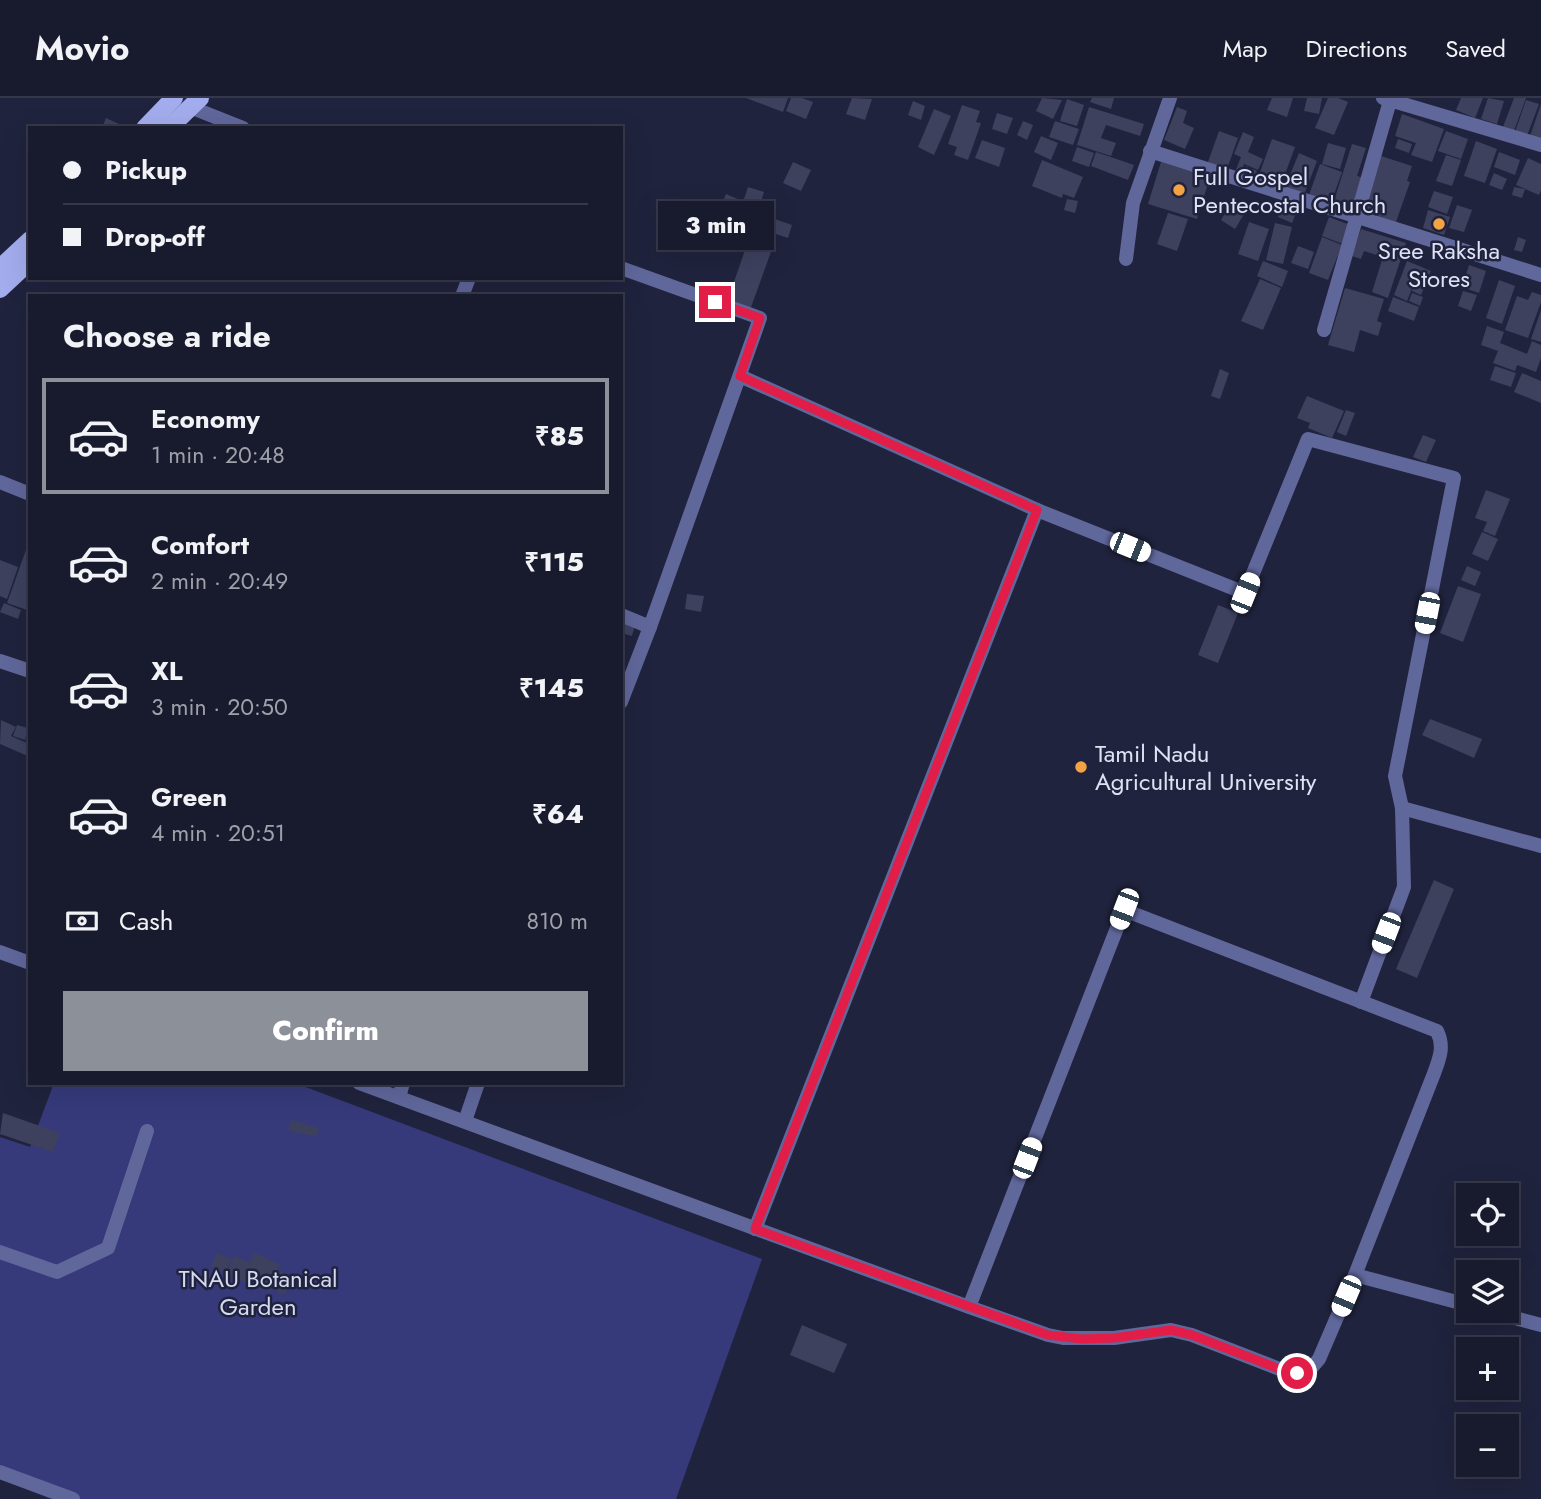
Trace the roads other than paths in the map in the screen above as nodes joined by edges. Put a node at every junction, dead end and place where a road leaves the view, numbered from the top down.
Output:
1 (174, 98) edge
2 (1170, 98) edge
3 (1386, 99) edge
4 (195, 103) edge
5 (147, 126) edge
6 (171, 126) edge
7 (239, 126) edge
8 (1541, 145) edge
9 (1150, 151) junction
10 (1356, 217) junction
11 (28, 242) edge
12 (1126, 259) dead end
13 (28, 263) edge
14 (0, 268) edge
15 (623, 269) edge
16 (1541, 275) edge
17 (0, 289) edge
18 (1324, 330) dead end
19 (740, 376) junction
20 (0, 482) edge
21 (28, 493) edge
22 (1037, 510) junction
23 (623, 616) edge
24 (650, 627) junction
25 (0, 661) edge
26 (28, 670) edge
27 (623, 697) edge
28 (1402, 808) junction
29 (1541, 846) edge
30 (0, 952) edge
31 (28, 962) edge
32 (1361, 1002) junction
33 (371, 1085) edge
34 (477, 1085) edge
35 (401, 1090) edge
36 (465, 1121) junction
37 (147, 1131) dead end
38 (755, 1229) junction
39 (0, 1252) edge
40 (1355, 1275) junction
41 (1456, 1302) edge
42 (969, 1307) junction
43 (1519, 1319) edge
44 (1541, 1325) edge
45 (0, 1472) edge
46 (73, 1499) edge

1 - 5 main road
2 - 9 street
3 - 8 street
3 - 10 street
4 - 6 main road
4 - 7 street
9 - 10 street
9 - 12 street
10 - 16 street
10 - 18 street
11 - 14 main road
13 - 17 main road
15 - 19 street
19 - 22 street
19 - 24 street
20 - 21 street
22 - 28 street
22 - 38 street
23 - 24 street
24 - 27 street
25 - 26 street
28 - 29 street
28 - 32 street
30 - 31 street
32 - 40 street
32 - 42 street
33 - 35 street
34 - 36 street
35 - 36 street
36 - 38 street
37 - 39 street
38 - 42 street
40 - 41 street
40 - 42 street
43 - 44 street
45 - 46 street

